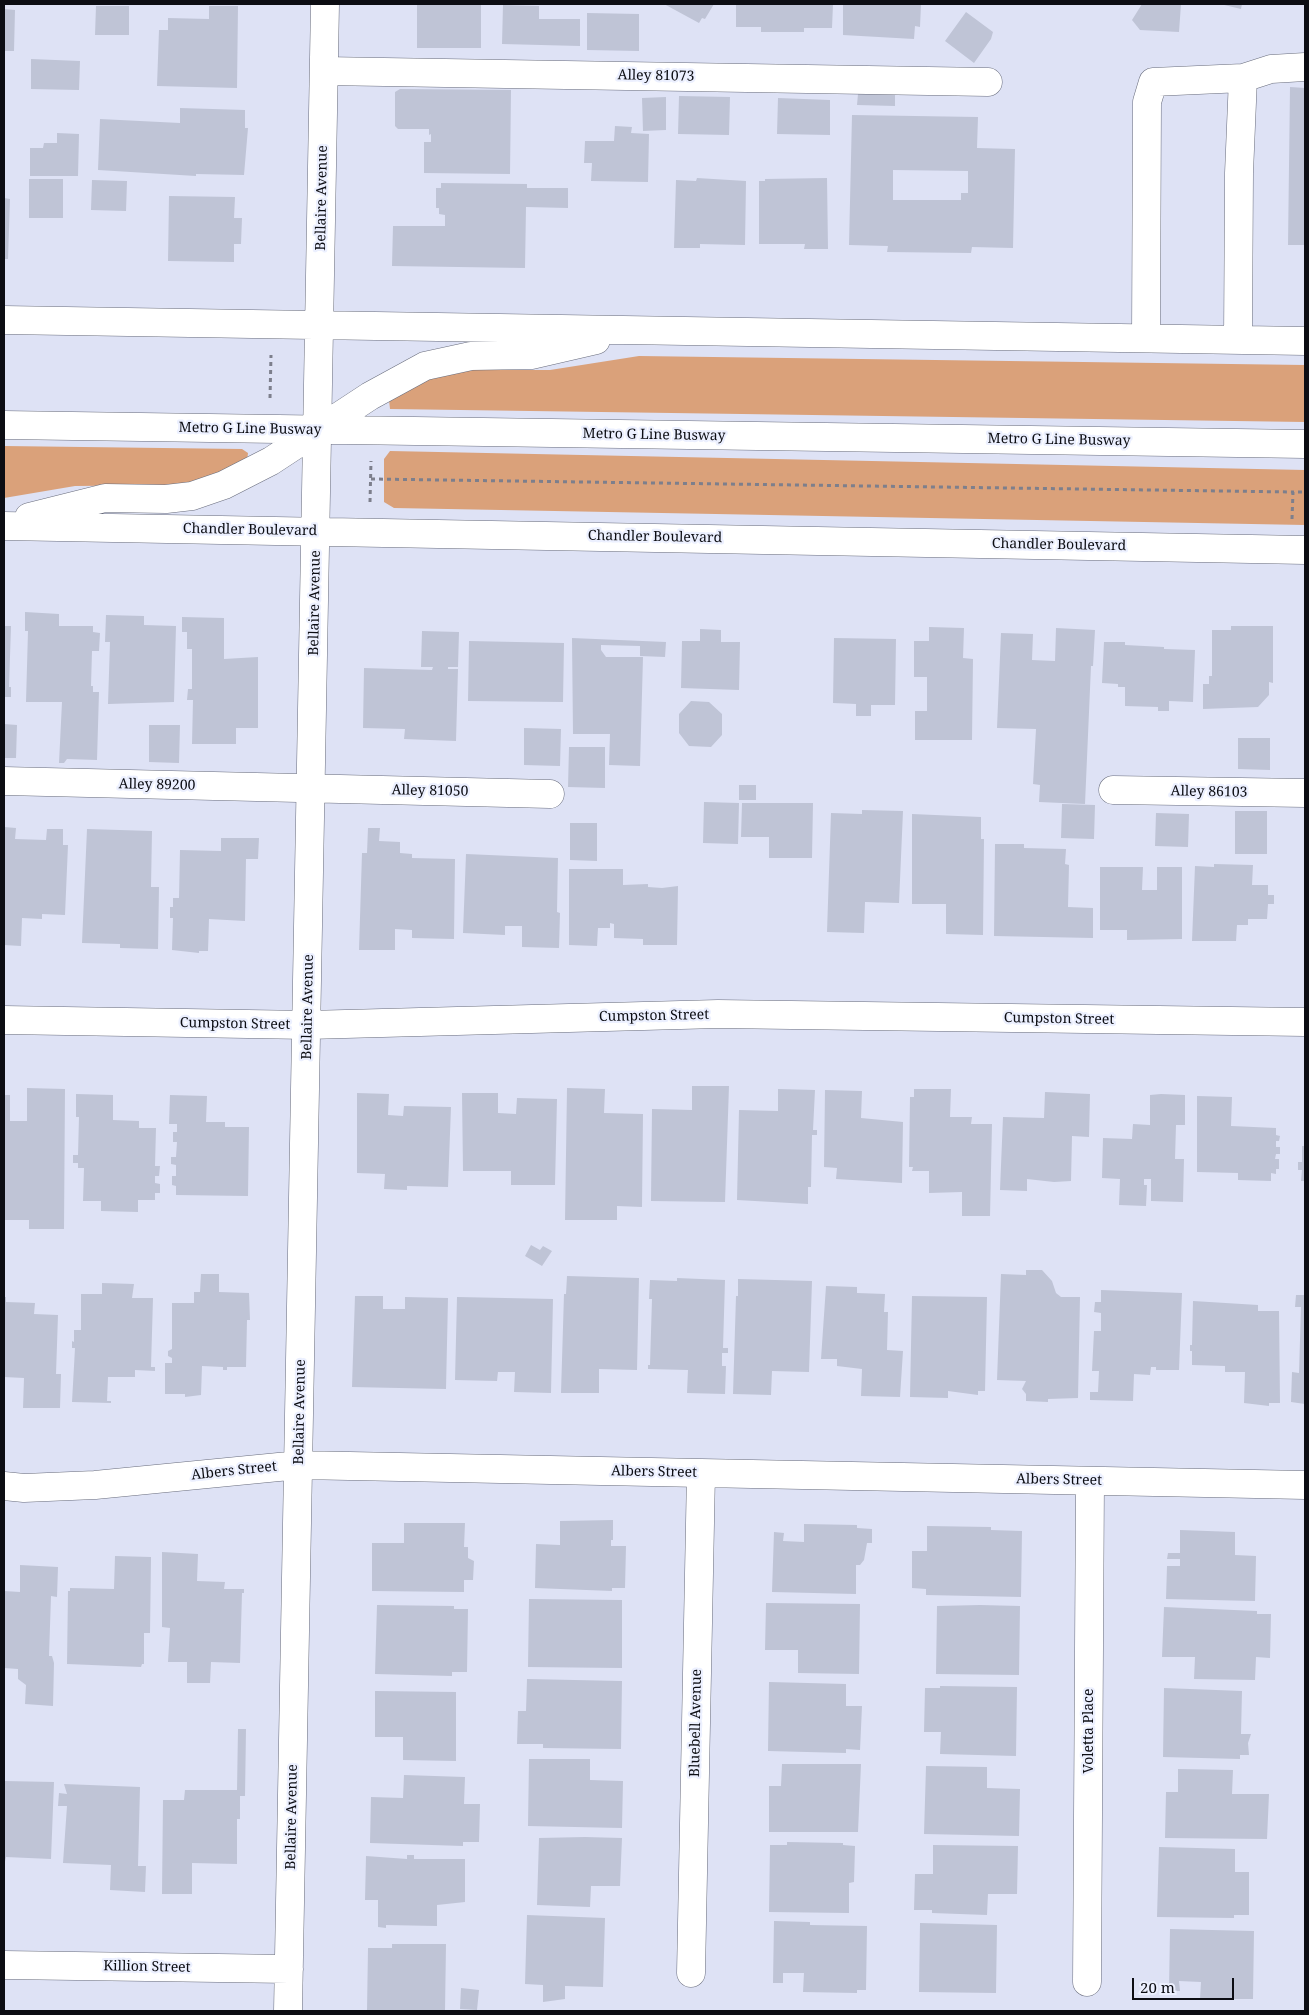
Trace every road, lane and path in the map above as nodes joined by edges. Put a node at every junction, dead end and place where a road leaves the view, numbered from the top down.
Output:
1 (325, 4) edge
2 (1305, 66) edge
3 (324, 71) junction
4 (1243, 78) junction
5 (988, 82) dead end
6 (4, 320) edge
7 (320, 325) junction
8 (640, 330) junction
9 (1146, 338) junction
10 (1238, 340) junction
11 (1305, 341) edge
12 (271, 351) dead end
13 (270, 408) dead end
14 (4, 425) edge
15 (318, 430) junction
16 (1305, 444) edge
17 (371, 455) dead end
18 (371, 479) junction
19 (1293, 492) junction
20 (1305, 492) edge
21 (370, 508) dead end
22 (4, 525) edge
23 (1292, 526) dead end
24 (317, 531) junction
25 (1305, 550) edge
26 (4, 781) edge
27 (311, 788) junction
28 (1112, 790) dead end
29 (1305, 793) edge
30 (550, 794) dead end
31 (4, 1020) edge
32 (1305, 1022) edge
33 (308, 1025) junction
34 (299, 1465) junction
35 (700, 1473) junction
36 (1090, 1481) junction
37 (1305, 1485) edge
38 (4, 1486) edge
39 (4, 1965) edge
40 (290, 1969) junction
41 (691, 1973) dead end
42 (1088, 1982) dead end
43 (288, 2011) edge

1 - 3 street, Bellaire Avenue
2 - 4 street
3 - 5 street, Alley 81073
3 - 7 street, Bellaire Avenue
4 - 9 street
4 - 10 street
6 - 7 street
7 - 8 street
7 - 15 street, Bellaire Avenue
8 - 9 street
8 - 15 street
9 - 10 street
10 - 11 street
12 - 13 path
14 - 15 street, Metro G Line Busway
15 - 16 street, Metro G Line Busway
15 - 22 street
15 - 24 street, Bellaire Avenue
17 - 18 path
18 - 19 path
18 - 21 path
19 - 20 path
19 - 23 path
22 - 24 street, Chandler Boulevard
24 - 25 street, Chandler Boulevard
24 - 27 street, Bellaire Avenue
26 - 27 street, Alley 89200
27 - 30 street, Alley 81050
27 - 33 street, Bellaire Avenue
28 - 29 street, Alley 86103
31 - 33 street, Cumpston Street
32 - 33 street, Cumpston Street
33 - 34 street, Bellaire Avenue
34 - 35 street, Albers Street
34 - 38 street, Albers Street
34 - 40 street, Bellaire Avenue
35 - 36 street, Albers Street
35 - 41 street, Bluebell Avenue
36 - 37 street, Albers Street
36 - 42 street, Voletta Place
39 - 40 street, Killion Street
40 - 43 street, Bellaire Avenue

